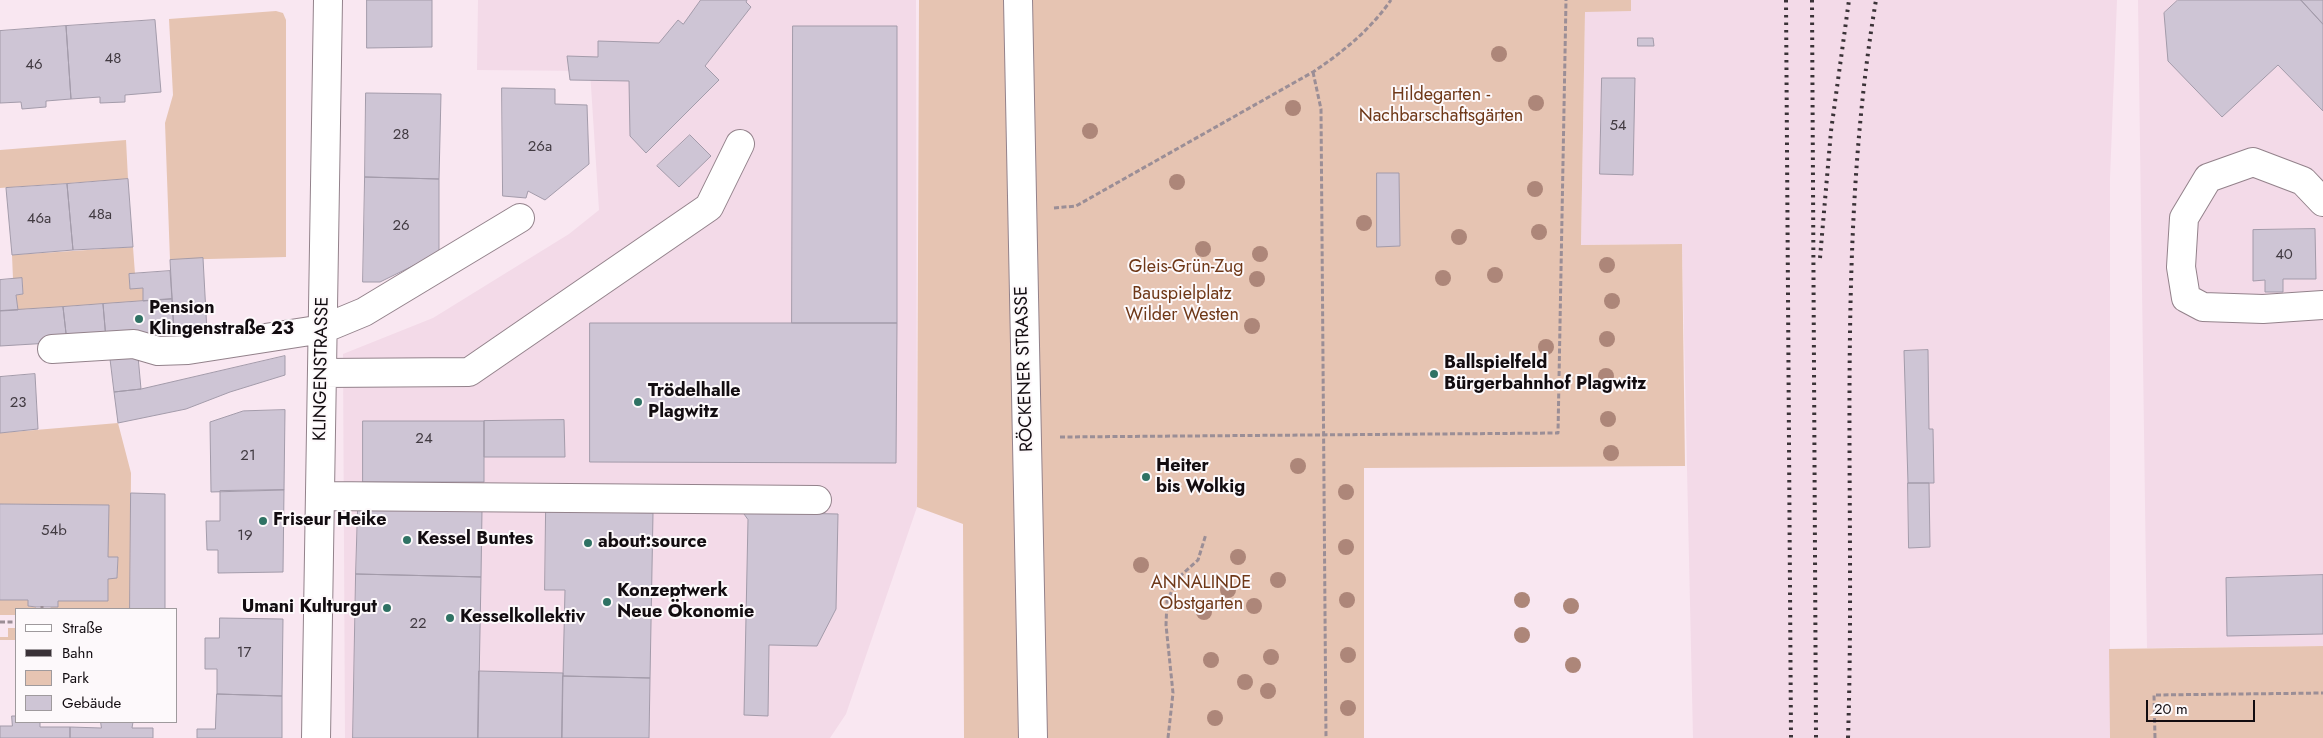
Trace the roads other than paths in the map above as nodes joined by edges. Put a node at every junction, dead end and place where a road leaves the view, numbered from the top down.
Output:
1 (328, 0) edge
2 (1018, 0) edge
3 (740, 144) dead end
4 (2323, 202) edge
5 (520, 218) dead end
6 (2323, 305) edge
7 (323, 329) junction
8 (52, 349) dead end
9 (322, 373) junction
10 (320, 496) junction
11 (817, 500) dead end
12 (316, 738) edge
13 (1033, 738) edge

1 - 7 street, KLINGENSTRASSE
2 - 13 street, RÖCKENER STRASSE
3 - 9 street
4 - 6 street
5 - 7 street
7 - 8 street
7 - 9 street, KLINGENSTRASSE
9 - 10 street, KLINGENSTRASSE
10 - 11 street
10 - 12 street, KLINGENSTRASSE

